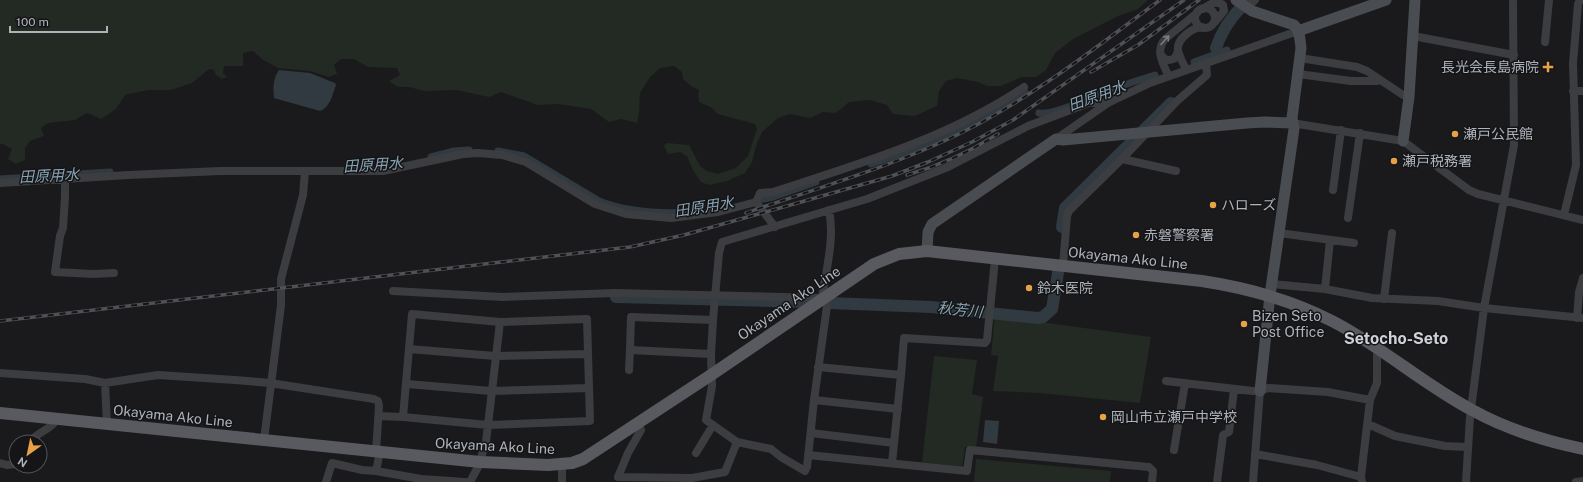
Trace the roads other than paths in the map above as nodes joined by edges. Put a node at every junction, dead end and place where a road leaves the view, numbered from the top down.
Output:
1 (1255, 0) edge
2 (1386, 0) edge
3 (1415, 0) edge
4 (1513, 0) edge
5 (1549, 0) edge
6 (1582, 0) edge
7 (1238, 3) edge
8 (1224, 7) junction
9 (1200, 11) junction
10 (1215, 22) junction
11 (1202, 28) junction
12 (1298, 31) junction
13 (1413, 36) junction
14 (1545, 42) dead end
15 (1178, 51) junction
16 (1579, 52) edge
17 (1160, 55) junction
18 (1514, 55) junction
19 (1300, 58) junction
20 (1206, 63) junction
21 (1186, 69) junction
22 (1298, 74) junction
23 (1168, 75) junction
24 (1380, 80) junction
25 (1024, 87) dead end
26 (1573, 91) junction
27 (1583, 91) edge
28 (1409, 97) junction
29 (1108, 103) junction
30 (1292, 123) junction
31 (1579, 123) edge
32 (1341, 130) junction
33 (1142, 132) junction
34 (1360, 133) junction
35 (1056, 139) junction
36 (1402, 141) junction
37 (1122, 159) junction
38 (1176, 170) dead end
39 (305, 171) junction
40 (65, 179) junction
41 (0, 183) edge
42 (1333, 190) dead end
43 (1503, 200) junction
44 (756, 202) junction
45 (829, 210) junction
46 (1564, 215) junction
47 (804, 218) junction
48 (1348, 218) dead end
49 (831, 220) junction
50 (1583, 220) edge
51 (774, 226) junction
52 (1279, 233) junction
53 (1392, 233) dead end
54 (1330, 240) junction
55 (1354, 243) dead end
56 (927, 251) junction
57 (996, 259) junction
58 (1063, 266) junction
59 (114, 273) dead end
60 (1583, 278) edge
61 (1325, 289) junction
62 (1271, 290) junction
63 (393, 291) dead end
64 (716, 296) junction
65 (822, 298) junction
66 (1384, 299) junction
67 (1484, 308) junction
68 (1580, 318) edge
69 (713, 320) junction
70 (500, 322) junction
71 (409, 349) junction
72 (630, 350) junction
73 (1380, 350) junction
74 (587, 354) junction
75 (711, 354) junction
76 (495, 356) junction
77 (818, 367) junction
78 (629, 370) dead end
79 (0, 373) edge
80 (711, 375) junction
81 (901, 375) junction
82 (1166, 381) dead end
83 (105, 383) junction
84 (270, 383) junction
85 (1185, 383) junction
86 (407, 384) junction
87 (589, 388) junction
88 (1234, 389) junction
89 (491, 391) junction
90 (1260, 391) junction
91 (814, 400) junction
92 (1370, 400) junction
93 (898, 409) junction
94 (1472, 410) junction
95 (0, 413) edge
96 (379, 416) junction
97 (403, 417) junction
98 (58, 419) junction
99 (638, 423) junction
100 (1368, 424) junction
101 (107, 425) junction
102 (488, 425) junction
103 (713, 425) junction
104 (811, 433) junction
105 (37, 434) edge
106 (264, 440) junction
107 (738, 442) junction
108 (894, 443) junction
109 (1467, 447) junction
110 (1583, 449) edge
111 (1174, 450) dead end
112 (378, 452) junction
113 (696, 453) dead end
114 (1255, 454) junction
115 (808, 455) junction
116 (480, 462) junction
117 (562, 464) junction
118 (892, 464) junction
119 (376, 471) junction
120 (618, 479) edge
121 (1362, 480) edge
122 (1583, 481) edge
123 (326, 482) edge
124 (465, 482) edge
125 (470, 482) edge
126 (562, 482) edge
127 (1152, 482) edge
128 (1217, 482) edge
129 (1253, 482) edge
130 (1466, 482) edge
131 (1576, 482) edge

1 - 7 street
2 - 12 street
3 - 13 street
4 - 18 street
5 - 14 street
6 - 16 street
7 - 8 street
7 - 12 street
8 - 9 street
8 - 10 street
9 - 10 street
9 - 11 street
17 -> 9 street
10 - 11 street
11 - 15 street
12 - 19 street
12 - 20 street
13 - 18 street
13 - 28 street
15 - 17 street
15 - 21 street
16 - 26 street
17 - 23 street
18 - 43 street
19 - 22 street
19 - 24 street
20 - 21 street
20 - 33 street
21 - 23 street
22 - 24 street
22 - 30 street
23 - 29 street
24 - 28 street
25 - 44 street
26 - 27 street
26 - 31 street
28 - 36 street
29 - 35 street
29 - 45 street
30 - 32 street
30 - 33 street
30 - 52 street
31 - 46 street
32 - 34 street
32 - 42 street
33 - 35 street
33 - 37 street
34 - 36 street
34 - 48 street
35 - 56 street
36 - 43 street
37 - 38 street
37 - 58 street
39 - 40 street
39 - 44 street
39 - 84 street
40 - 41 street
40 - 59 street
43 - 46 street
43 - 67 street
44 - 51 street
45 - 47 street
45 - 49 street
46 - 50 street
47 - 49 street
47 - 51 street
49 - 65 street
51 - 64 street
52 - 54 street
52 - 62 street
53 - 66 street
54 - 55 street
54 - 61 street
56 - 57 main road, Okayama Ako Line
56 - 65 main road, Okayama Ako Line
57 - 58 main road, Okayama Ako Line
57 - 81 street
58 - 62 main road, Okayama Ako Line
60 - 68 street
61 - 62 street
61 - 66 street
62 - 73 main road, Okayama Ako Line
62 - 90 street
63 - 64 street
64 - 65 street
64 - 69 street
65 - 77 street
65 - 80 main road, Okayama Ako Line
66 - 67 street
67 - 68 street
67 - 94 street
69 - 72 street
69 - 75 street
70 - 71 street
70 - 74 street
70 - 76 street
71 - 76 street
71 - 86 street
72 - 75 street
72 - 78 street
73 - 92 street
73 - 94 main road, Okayama Ako Line
74 - 76 street
74 - 87 street
75 - 80 street
76 - 89 street
77 - 81 street
77 - 91 street
79 - 83 street
80 - 99 main road, Okayama Ako Line
80 - 103 street
81 - 93 street
82 - 85 street
83 - 84 street
83 - 101 street
84 - 96 street
84 - 106 street
85 - 88 street
85 - 111 street
86 - 89 street
86 - 97 street
87 - 89 street
87 - 102 street
88 - 90 street
88 - 128 street
89 - 102 street
90 - 92 street
90 - 114 street
91 - 93 street
91 - 104 street
92 - 100 street
93 - 108 street
94 - 109 street
94 - 110 main road, Okayama Ako Line
95 - 98 main road, Okayama Ako Line
96 - 97 street
96 - 112 street
97 - 102 street
98 - 101 main road, Okayama Ako Line
98 - 105 street
99 - 117 main road, Okayama Ako Line
99 - 120 street
100 - 109 street
100 - 121 street
101 - 106 main road, Okayama Ako Line
102 - 116 street
103 - 107 street
103 - 113 street
104 - 108 street
104 - 115 street
106 - 112 main road, Okayama Ako Line
107 - 115 street
107 - 120 street
108 - 118 street
109 - 130 street
112 - 116 main road, Okayama Ako Line
112 - 119 street
114 - 121 street
114 - 129 street
115 - 118 street
116 - 117 main road, Okayama Ako Line
116 - 125 street
117 - 126 street
118 - 127 street
119 - 123 street
119 - 124 street
122 - 131 street

